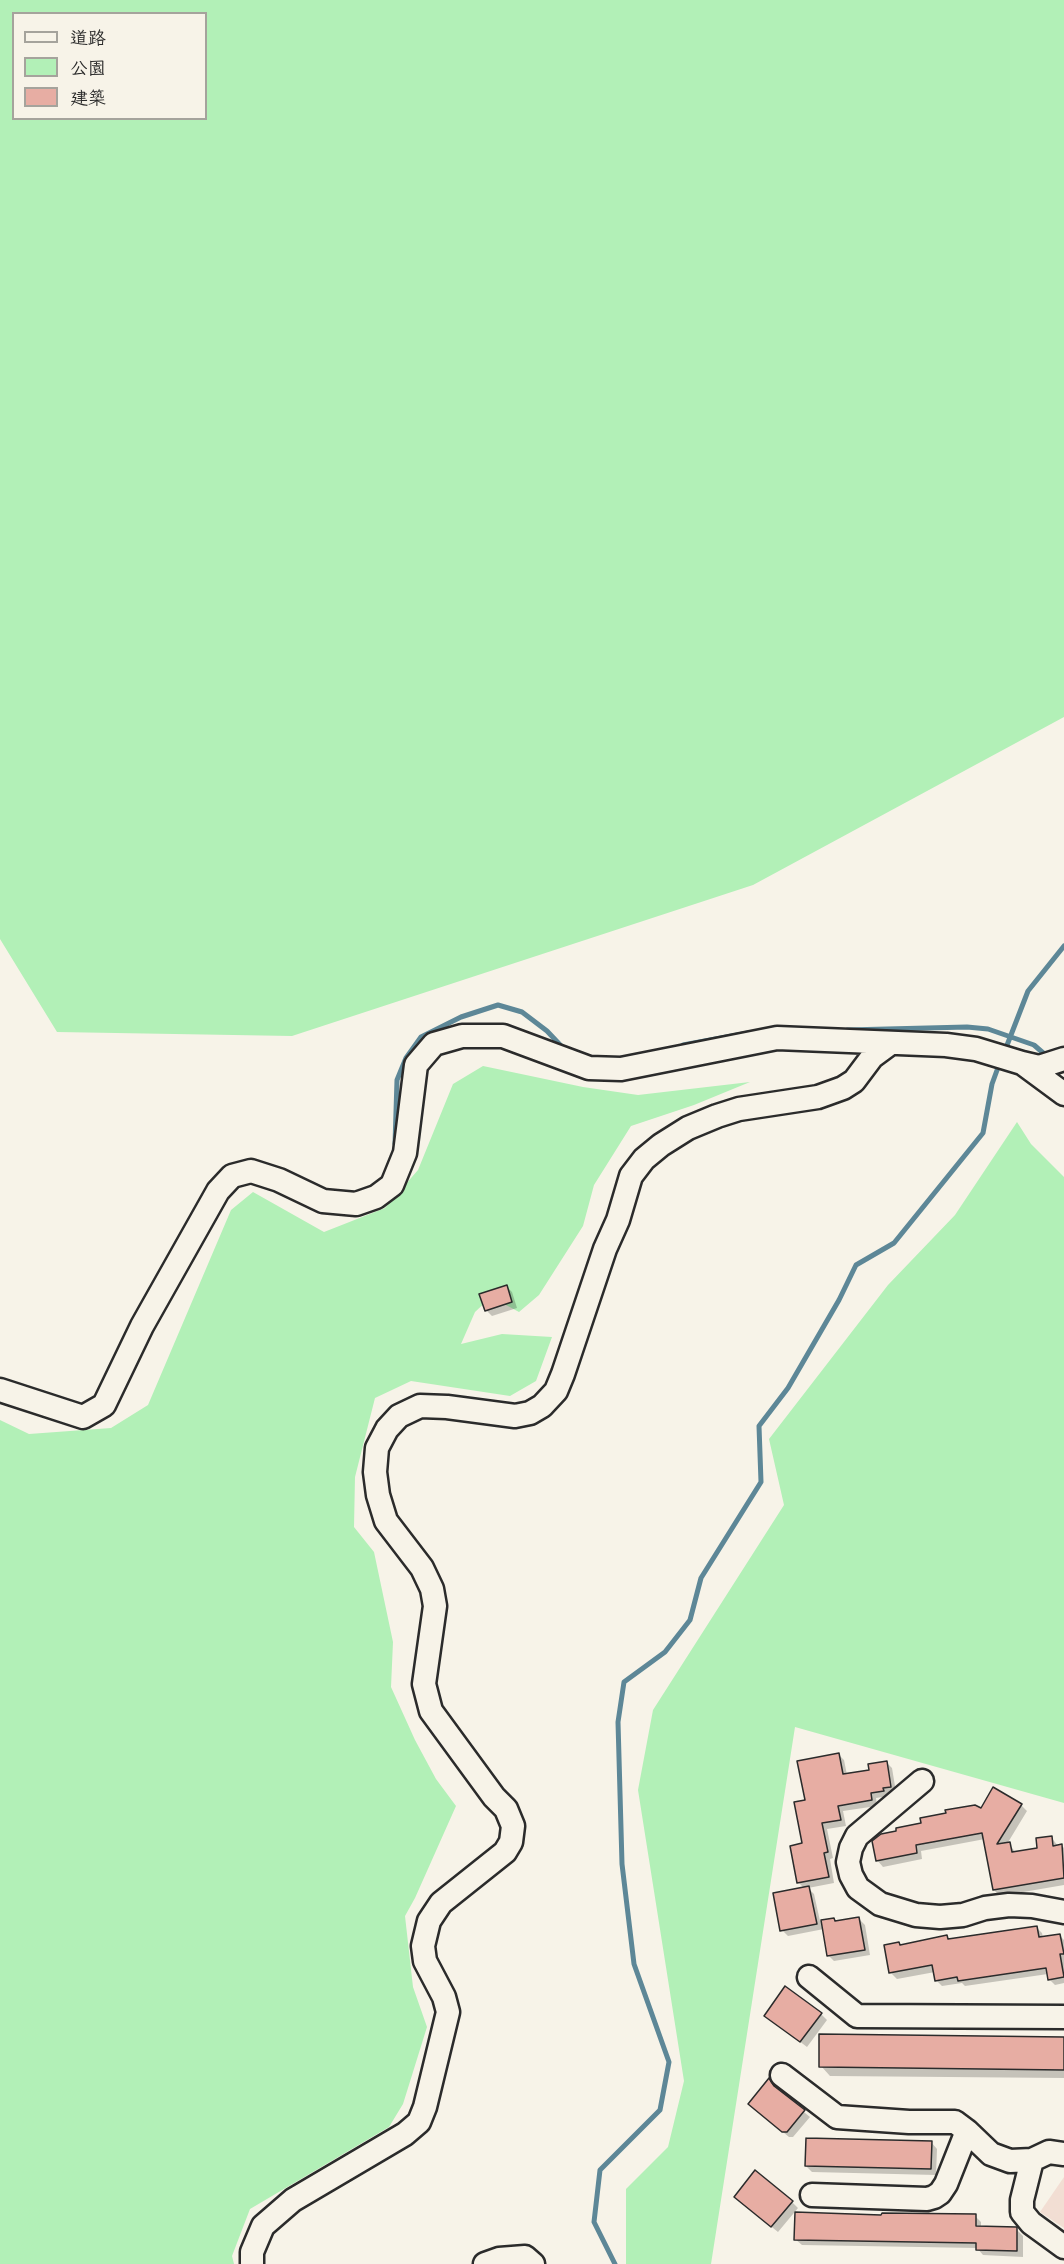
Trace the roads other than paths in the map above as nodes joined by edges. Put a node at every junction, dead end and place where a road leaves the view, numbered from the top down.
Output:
1 (891, 1043) junction
2 (1064, 1059) edge
3 (1025, 1063) junction
4 (1064, 1094) edge
5 (0, 1390) edge
6 (922, 1781) dead end
7 (1064, 1912) edge
8 (809, 1977) dead end
9 (1064, 2017) edge
10 (782, 2075) dead end
11 (967, 2131) junction
12 (1064, 2154) edge
13 (1032, 2160) junction
14 (812, 2195) dead end
15 (1064, 2247) edge
16 (252, 2264) edge
17 (485, 2264) edge
18 (533, 2264) edge

1 - 3 street
1 - 5 street
1 - 16 street
2 - 3 street
3 - 4 street
6 - 7 street
8 - 9 street
10 - 11 street
11 - 13 street
11 - 14 street
12 - 13 street
13 - 15 street
17 - 18 street

